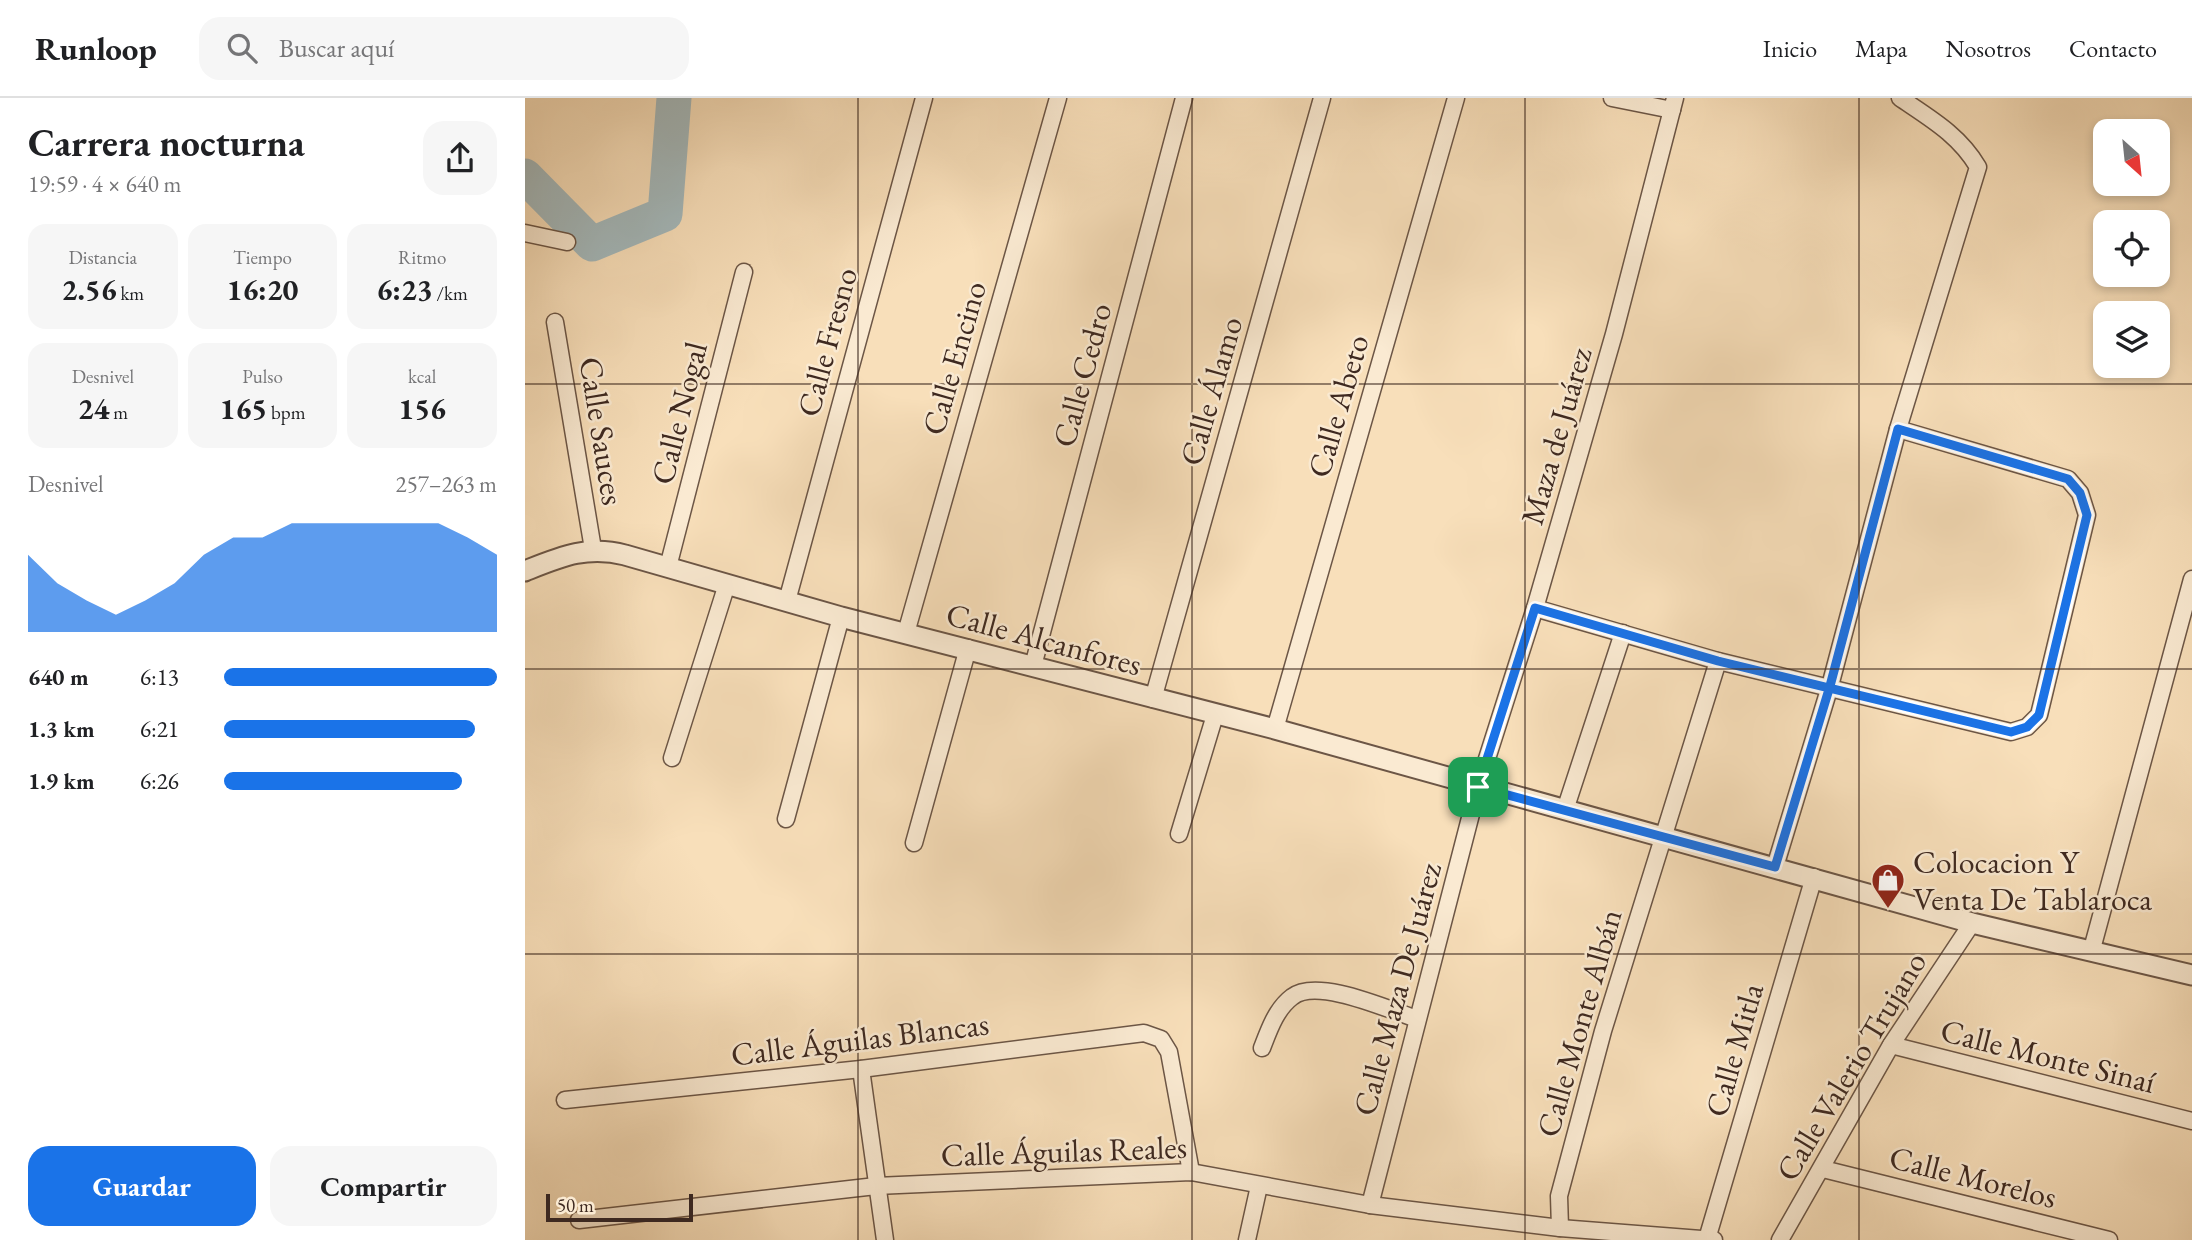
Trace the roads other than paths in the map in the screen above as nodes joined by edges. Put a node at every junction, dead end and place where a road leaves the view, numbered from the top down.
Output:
1 (924, 98) edge
2 (1058, 98) edge
3 (1184, 98) edge
4 (1322, 98) edge
5 (1456, 98) edge
6 (1612, 98) edge
7 (1900, 98) edge
8 (1674, 104) edge
9 (525, 233) edge
10 (567, 242) dead end
11 (744, 272) dead end
12 (555, 322) dead end
13 (1898, 429) junction
14 (593, 550) junction
15 (668, 567) junction
16 (525, 571) edge
17 (2192, 579) edge
18 (727, 584) junction
19 (787, 601) junction
20 (1535, 608) junction
21 (841, 617) junction
22 (906, 633) junction
23 (1623, 633) junction
24 (968, 648) junction
25 (1718, 661) junction
26 (1033, 666) junction
27 (1830, 686) junction
28 (1153, 699) junction
29 (1215, 715) junction
30 (1275, 729) junction
31 (672, 758) dead end
32 (1478, 787) junction
33 (1565, 810) junction
34 (786, 819) dead end
35 (1179, 834) dead end
36 (1664, 836) junction
37 (914, 843) dead end
38 (1775, 867) junction
39 (1814, 877) junction
40 (1972, 923) junction
41 (2092, 949) junction
42 (2192, 975) edge
43 (1417, 1019) junction
44 (1891, 1045) junction
45 (1262, 1048) dead end
46 (861, 1069) junction
47 (565, 1100) dead end
48 (2192, 1121) edge
49 (1823, 1169) junction
50 (1191, 1172) junction
51 (876, 1186) junction
52 (1259, 1186) junction
53 (1370, 1205) junction
54 (579, 1220) dead end
55 (1560, 1228) junction
56 (1591, 1235) edge
57 (1707, 1239) edge
58 (885, 1240) edge
59 (1247, 1240) edge
60 (1714, 1240) edge
61 (1780, 1240) edge
62 (2109, 1240) edge

1 - 19 street, Calle Fresno
2 - 22 street, Calle Encino
3 - 26 street, Calle Cedro
4 - 28 street, Calle Álamo
5 - 30 street, Calle Abeto
6 - 8 street
7 - 13 street
8 - 20 street, Maza de Juárez
9 - 10 street
11 - 15 street, Calle Nogal
12 - 14 street, Calle Sauces
13 - 27 street
13 - 27 street
14 - 15 street, Calle Alcanfores
14 - 16 street
15 - 18 street, Calle Alcanfores
17 - 41 street
18 - 19 street, Calle Alcanfores
18 - 31 street
19 - 21 street, Calle Alcanfores
20 - 23 street
20 - 32 street, Maza de Juárez
21 - 22 street, Calle Alcanfores
21 - 34 street
22 - 24 street, Calle Alcanfores
23 - 25 street
23 - 33 street
24 - 26 street, Calle Alcanfores
24 - 37 street
25 - 27 street
25 - 36 street, Calle Monte Albán
26 - 28 street, Calle Alcanfores
27 - 38 street
28 - 29 street, Calle Alcanfores
29 - 30 street, Calle Alcanfores
29 - 35 street
30 - 32 street, Calle Alcanfores
32 - 33 street, Calle Alcanfores
32 - 43 street, Calle Maza De Juárez
33 - 36 street, Calle Alcanfores
36 - 38 street, Calle Alcanfores
36 - 55 street, Calle Monte Albán
38 - 39 street, Calle Alcanfores
39 - 40 street, Calle Alcanfores
39 - 57 street, Calle Mitla
40 - 41 street, Calle Alcanfores
40 - 44 street, Calle Valerio Trujano
41 - 42 street, Calle Alcanfores
43 - 45 street
43 - 53 street, Calle Maza De Juárez
44 - 48 street, Calle Monte Sinaí
44 - 49 street, Calle Valerio Trujano
46 - 47 street, Calle Águilas Blancas
46 - 50 street, Calle Águilas Blancas
46 - 51 street
49 - 61 street, Calle Valerio Trujano
49 - 62 street, Calle Morelos
50 - 51 street, Calle Águilas Reales
50 - 52 street, Calle Águilas Reales
51 - 54 street, Calle Águilas Reales
51 - 58 street
52 - 53 street, Calle Águilas Reales
52 - 59 street
53 - 55 street, Calle Águilas Reales
55 - 56 street, Calle Águilas Reales
56 - 57 street, Calle Águilas Reales
57 - 60 street, Calle Águilas Reales

